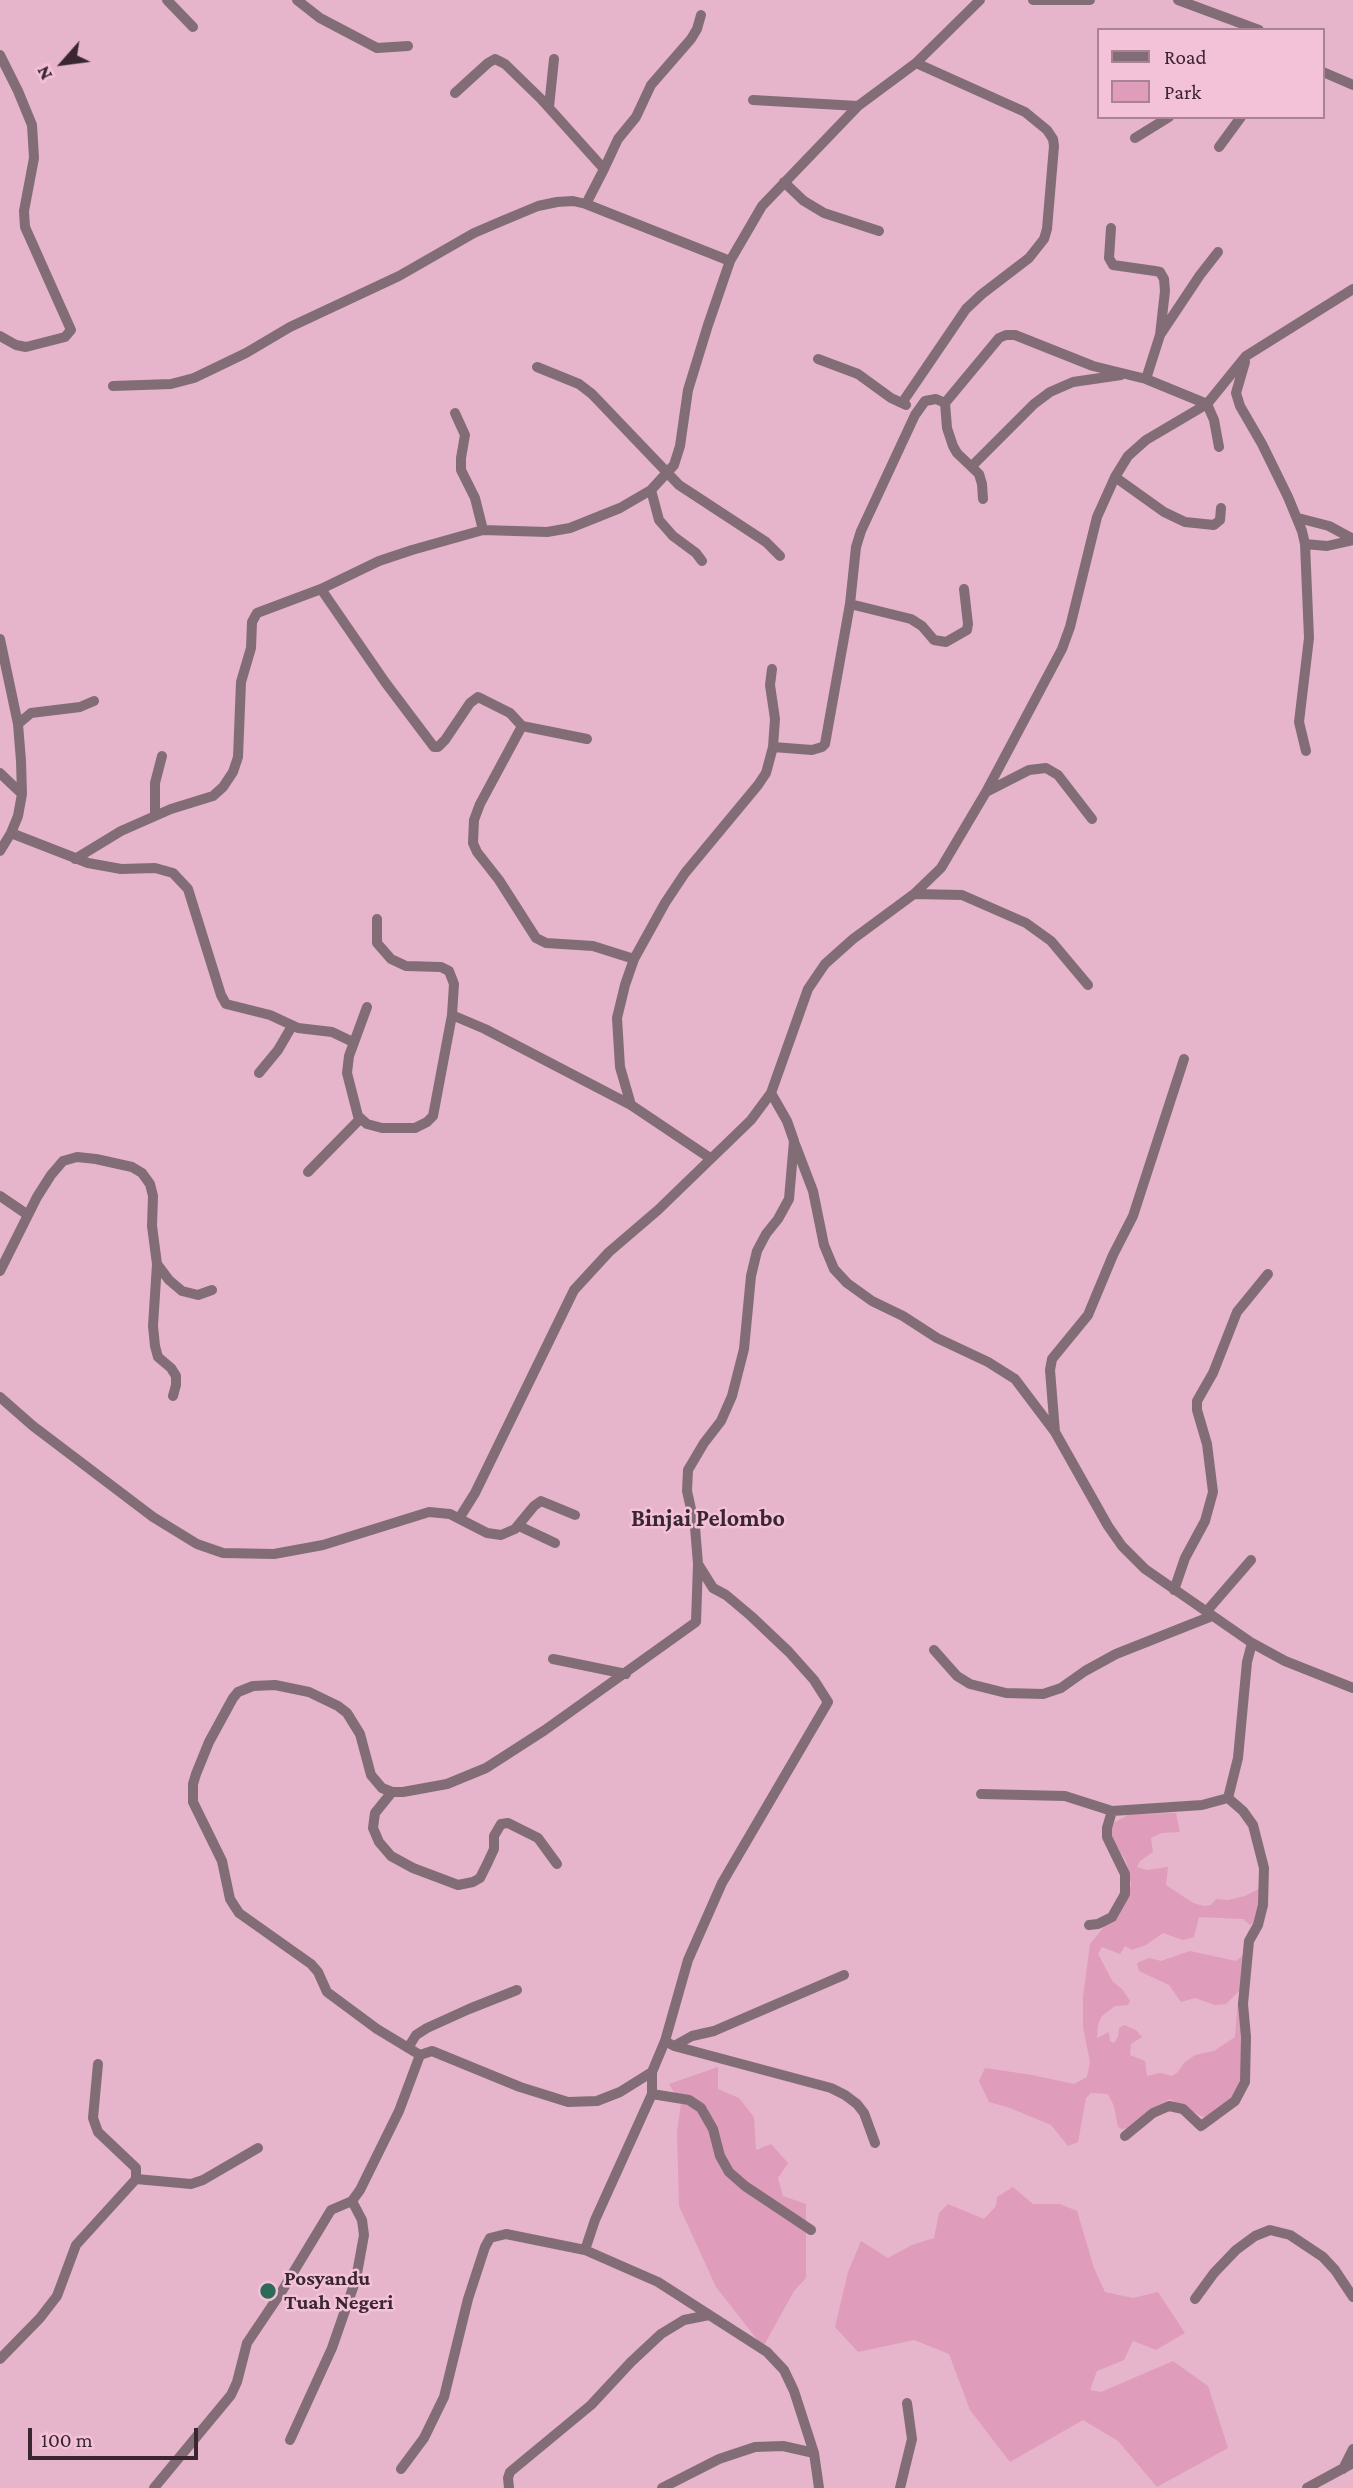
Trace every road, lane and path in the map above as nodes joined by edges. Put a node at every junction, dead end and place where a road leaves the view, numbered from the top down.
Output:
1 (167, 0) edge
2 (297, 0) edge
3 (980, 0) edge
4 (1033, 0) edge
5 (1090, 0) edge
6 (1178, 0) edge
7 (701, 15) dead end
8 (193, 27) dead end
9 (1253, 28) edge
10 (408, 46) dead end
11 (0, 55) edge
12 (554, 59) dead end
13 (916, 63) junction
14 (1325, 73) edge
15 (1353, 85) edge
16 (455, 93) dead end
17 (753, 100) dead end
18 (858, 106) junction
19 (549, 107) junction
20 (1166, 119) edge
21 (1240, 119) edge
22 (1135, 138) dead end
23 (1219, 147) dead end
24 (604, 169) junction
25 (784, 182) junction
26 (586, 204) junction
27 (1111, 228) dead end
28 (879, 232) dead end
29 (1218, 252) dead end
30 (730, 261) junction
31 (1353, 289) edge
32 (1160, 335) junction
33 (0, 336) edge
34 (1247, 356) junction
35 (818, 359) dead end
36 (537, 367) dead end
37 (1131, 374) junction
38 (1146, 379) junction
39 (113, 386) dead end
40 (902, 403) junction
41 (945, 403) junction
42 (1207, 404) junction
43 (919, 409) junction
44 (455, 413) dead end
45 (1219, 447) dead end
46 (973, 466) junction
47 (667, 475) junction
48 (1115, 477) junction
49 (651, 490) junction
50 (983, 499) dead end
51 (1221, 508) dead end
52 (1298, 518) junction
53 (483, 530) junction
54 (1353, 539) edge
55 (1305, 544) junction
56 (780, 556) dead end
57 (702, 561) dead end
58 (321, 589) junction
59 (964, 589) dead end
60 (850, 604) junction
61 (0, 639) edge
62 (772, 669) dead end
63 (94, 701) dead end
64 (18, 724) junction
65 (522, 726) junction
66 (587, 739) dead end
67 (773, 747) junction
68 (1306, 751) dead end
69 (162, 756) dead end
70 (0, 773) edge
71 (986, 792) junction
72 (22, 794) junction
73 (155, 816) junction
74 (1092, 820) dead end
75 (11, 833) junction
76 (0, 851) edge
77 (75, 859) junction
78 (914, 894) junction
79 (377, 919) dead end
80 (634, 959) junction
81 (1088, 985) dead end
82 (367, 1007) dead end
83 (452, 1015) junction
84 (292, 1026) junction
85 (353, 1042) junction
86 (1184, 1059) dead end
87 (258, 1073) dead end
88 (771, 1093) junction
89 (631, 1105) junction
90 (360, 1119) junction
91 (794, 1141) junction
92 (710, 1158) junction
93 (308, 1172) dead end
94 (0, 1196) edge
95 (28, 1214) junction
96 (157, 1264) junction
97 (0, 1271) edge
98 (1268, 1273) dead end
99 (212, 1290) dead end
100 (173, 1396) dead end
101 (0, 1397) edge
102 (1055, 1432) junction
103 (575, 1515) dead end
104 (460, 1517) junction
105 (519, 1526) junction
106 (555, 1543) dead end
107 (1251, 1560) dead end
108 (698, 1563) junction
109 (1174, 1590) junction
110 (1209, 1614) junction
111 (1252, 1643) junction
112 (934, 1650) dead end
113 (554, 1659) dead end
114 (626, 1674) junction
115 (1353, 1688) edge
116 (392, 1792) junction
117 (981, 1794) dead end
118 (1228, 1798) junction
119 (1112, 1811) junction
120 (557, 1864) dead end
121 (1089, 1925) dead end
122 (844, 1975) dead end
123 (517, 1990) dead end
124 (670, 2044) junction
125 (408, 2048) junction
126 (420, 2055) junction
127 (98, 2064) dead end
128 (652, 2073) junction
129 (652, 2094) junction
130 (1125, 2136) dead end
131 (874, 2143) dead end
132 (258, 2148) dead end
133 (136, 2179) junction
134 (352, 2201) junction
135 (811, 2230) dead end
136 (585, 2250) junction
137 (1353, 2297) edge
138 (1195, 2299) dead end
139 (709, 2315) junction
140 (0, 2359) edge
141 (907, 2403) dead end
142 (290, 2440) dead end
143 (1353, 2449) edge
144 (814, 2453) junction
145 (1349, 2468) edge
146 (401, 2469) dead end
147 (683, 2483) edge
148 (818, 2486) edge
149 (154, 2488) edge
150 (509, 2488) edge
151 (662, 2488) edge
152 (829, 2488) edge
153 (900, 2488) edge
154 (1307, 2488) edge

1 - 8 street
2 - 10 street
3 - 13 street
4 - 5 street
6 - 9 street
7 - 24 street
11 - 33 street
12 - 19 street
13 - 18 street
13 - 40 street
14 - 15 street
16 - 19 street
17 - 18 street
18 - 25 street
19 - 24 street
20 - 22 street
21 - 23 street
24 - 26 street
25 - 28 street
25 - 30 street
26 - 30 street
26 - 39 street
27 - 32 street
29 - 32 street
30 - 47 street
31 - 34 street
32 - 38 street
34 - 42 street
34 - 52 street
35 - 40 street
36 - 47 street
37 - 38 street
37 - 41 street
37 - 46 street
38 - 42 street
40 - 43 street
41 - 43 street
41 - 46 street
42 - 45 street
42 - 48 street
43 - 60 street
44 - 53 street
46 - 50 street
47 - 49 street
47 - 56 street
48 - 51 street
48 - 71 street
49 - 53 street
49 - 57 street
52 - 54 street
52 - 55 street
53 - 58 street
54 - 55 street
55 - 68 street
58 - 65 street
58 - 73 street
59 - 60 street
60 - 67 street
61 - 64 street
62 - 67 street
63 - 64 street
64 - 72 street
65 - 66 street
65 - 80 street
67 - 80 street
69 - 73 street
70 - 72 street
71 - 74 street
71 - 78 street
72 - 75 street
73 - 77 street
75 - 76 street
75 - 77 street
77 - 84 street
78 - 81 street
78 - 88 street
79 - 83 street
80 - 89 street
82 - 85 street
83 - 89 street
83 - 90 street
84 - 85 street
84 - 87 street
85 - 90 street
86 - 102 street
88 - 91 street
88 - 92 street
89 - 92 street
90 - 93 street
91 - 102 street
91 - 108 street
92 - 104 street
94 - 95 street
95 - 96 street
95 - 97 street
96 - 99 street
96 - 100 street
98 - 109 street
101 - 104 street
102 - 109 street
103 - 105 street
104 - 105 street
105 - 106 street
107 - 110 street
108 - 114 street
108 - 124 street
109 - 110 street
110 - 111 street
110 - 112 street
111 - 115 street
111 - 118 street
113 - 114 street
114 - 116 street
116 - 120 street
116 - 125 street
117 - 119 street
118 - 119 street
118 - 130 street
119 - 121 street
122 - 124 street
123 - 125 street
124 - 128 street
124 - 131 street
125 - 126 street
126 - 128 street
126 - 134 street
127 - 133 street
128 - 129 street
129 - 135 street
129 - 136 street
132 - 133 street
133 - 140 street
134 - 142 street
134 - 149 street
136 - 139 street
136 - 146 street
137 - 138 street
139 - 144 street
139 - 150 street
141 - 153 street
143 - 145 street
144 - 147 street
144 - 148 street
145 - 154 street
147 - 151 street
148 - 152 street

